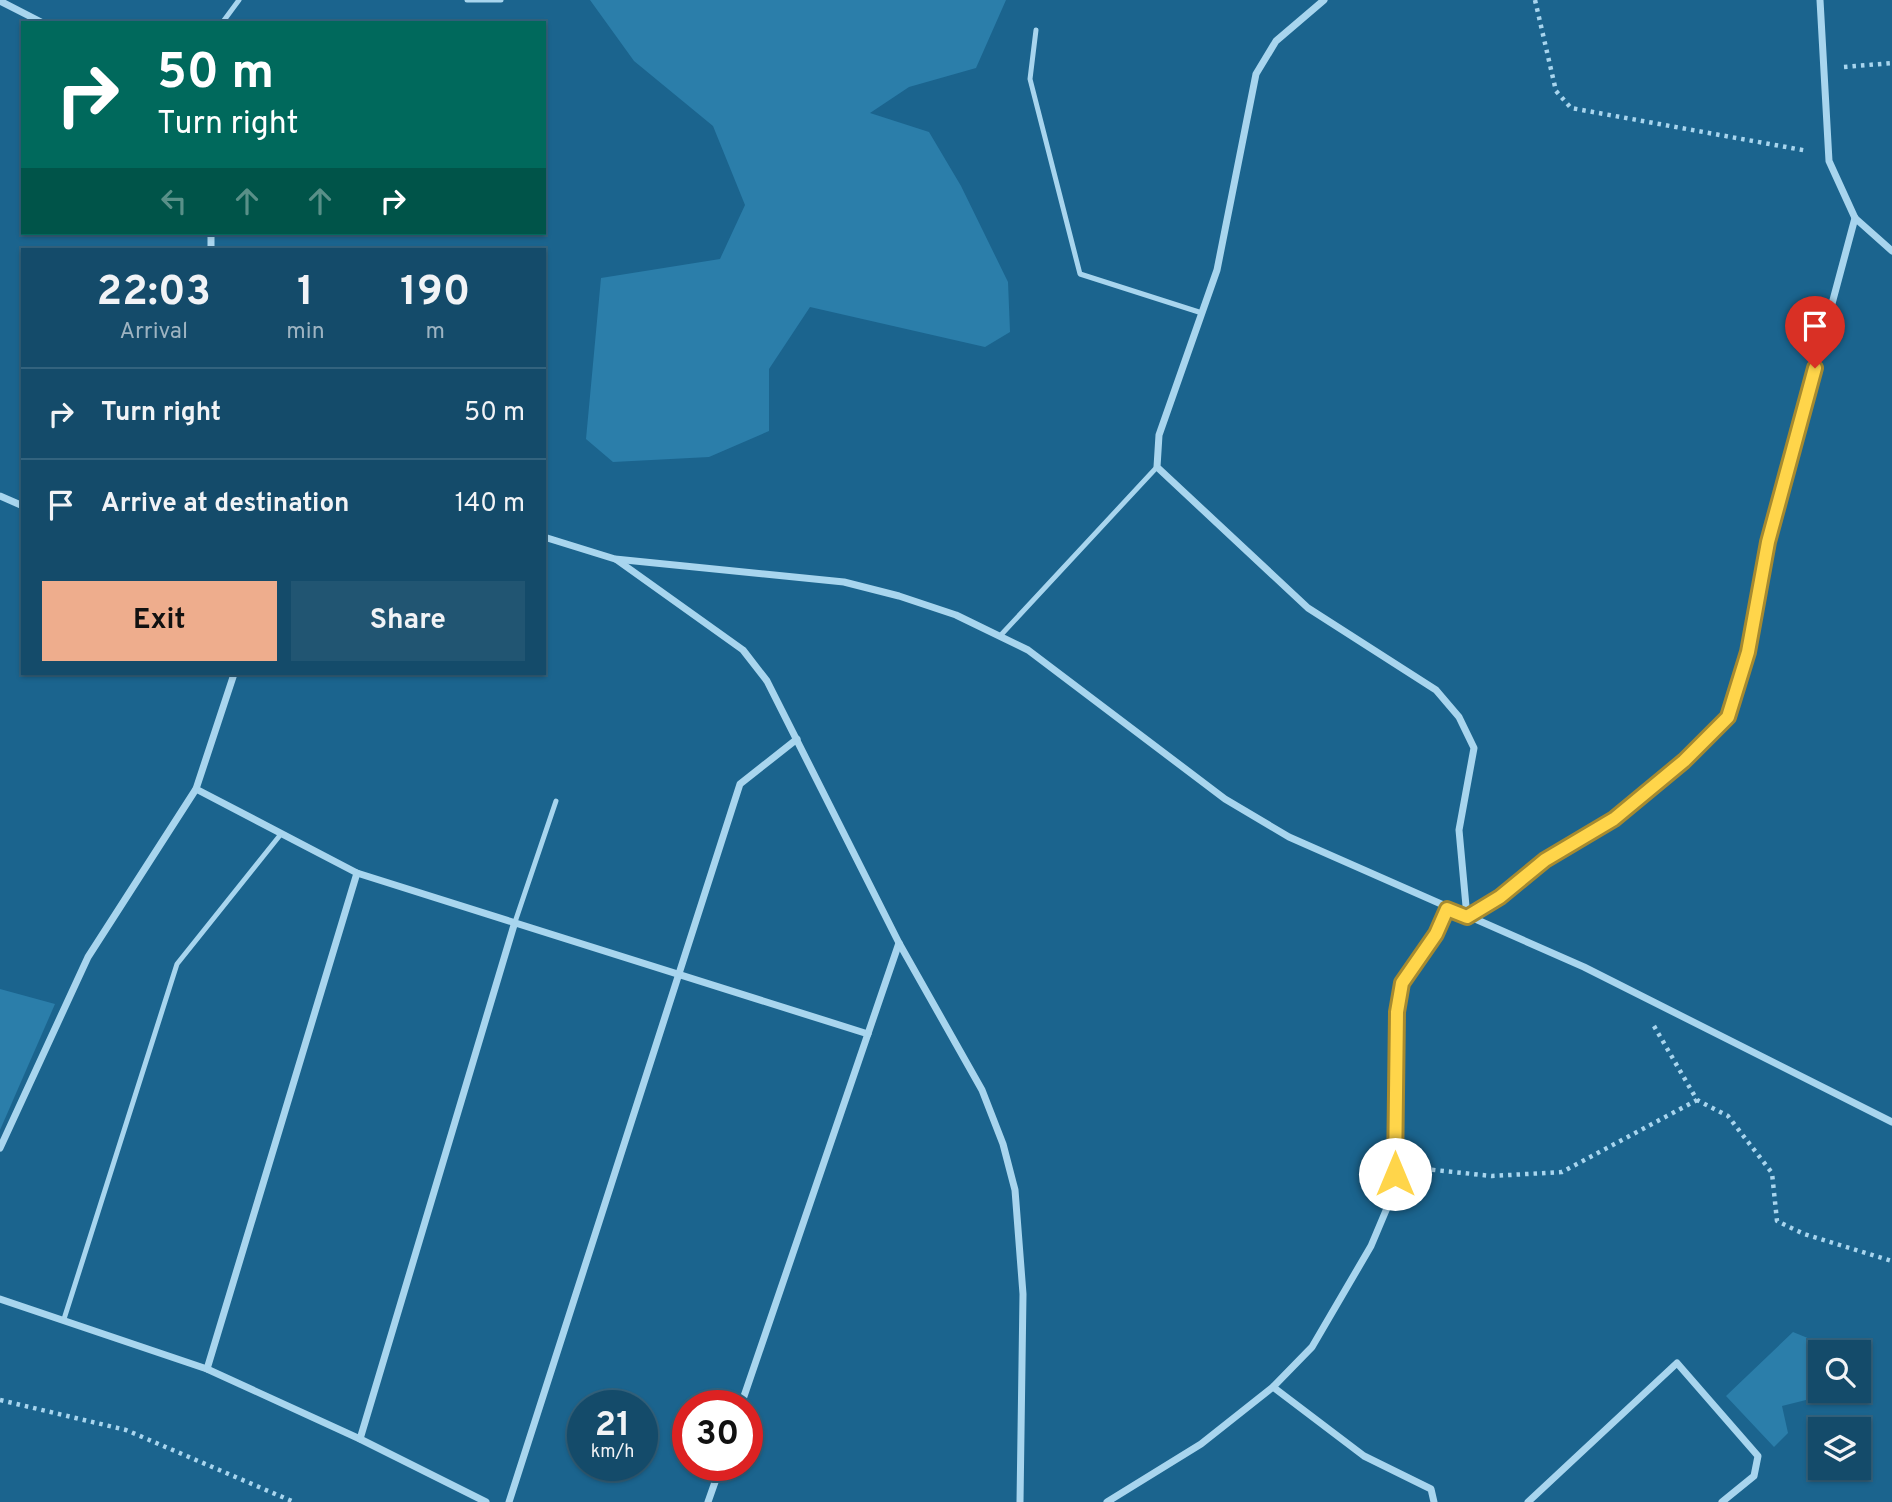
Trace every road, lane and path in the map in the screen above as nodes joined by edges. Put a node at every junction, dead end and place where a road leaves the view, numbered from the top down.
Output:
1 (239, 0) edge
2 (467, 0) edge
3 (501, 0) edge
4 (1324, 0) edge
5 (1535, 0) edge
6 (1820, 0) edge
7 (0, 1) edge
8 (39, 21) edge
9 (223, 21) edge
10 (1036, 30) dead end
11 (1892, 63) edge
12 (1824, 69) junction
13 (1829, 155) junction
14 (1855, 218) junction
15 (1892, 251) edge
16 (1202, 313) junction
17 (1157, 467) junction
18 (0, 496) edge
19 (21, 505) edge
20 (546, 538) edge
21 (615, 559) junction
22 (1000, 636) junction
23 (234, 675) edge
24 (797, 739) junction
25 (196, 789) junction
26 (556, 801) dead end
27 (281, 834) junction
28 (357, 873) junction
29 (1447, 909) junction
30 (1467, 917) junction
31 (514, 925) junction
32 (900, 943) junction
33 (679, 975) junction
34 (1634, 993) junction
35 (867, 1034) junction
36 (1697, 1100) junction
37 (1892, 1122) edge
38 (0, 1148) edge
39 (1395, 1166) junction
40 (1892, 1261) edge
41 (0, 1299) edge
42 (64, 1319) junction
43 (207, 1368) junction
44 (1273, 1387) junction
45 (746, 1390) edge
46 (0, 1400) edge
47 (360, 1439) junction
48 (715, 1481) edge
49 (294, 1502) edge
50 (486, 1502) edge
51 (509, 1502) edge
52 (708, 1502) edge
53 (1020, 1502) edge
54 (1107, 1502) edge
55 (1434, 1502) edge
56 (1528, 1502) edge
57 (1723, 1502) edge

1 - 9 lane
2 - 3 lane
4 - 16 street
5 - 13 path
6 - 12 street
7 - 8 street
10 - 16 lane
11 - 12 path
12 - 13 street
13 - 14 street
14 - 15 street
14 - 30 street
16 - 17 street
17 - 22 lane
17 - 30 street
18 - 19 street
20 - 21 street
21 - 22 street
21 - 24 street
22 - 29 street
23 - 25 street
24 - 32 street
24 - 33 street
25 - 27 street
25 - 38 street
26 - 31 lane
27 - 28 street
27 - 42 lane
28 - 31 street
28 - 43 street
29 - 30 street
29 - 39 street
30 - 34 street
31 - 33 street
31 - 47 street
32 - 35 street
32 - 53 street
33 - 35 street
33 - 51 street
34 - 36 path
34 - 37 street
35 - 45 street
36 - 39 path
36 - 40 path
39 - 44 street
41 - 42 street
42 - 43 street
43 - 47 street
44 - 54 street
44 - 55 street
46 - 49 path
47 - 50 street
48 - 52 street
56 - 57 street

